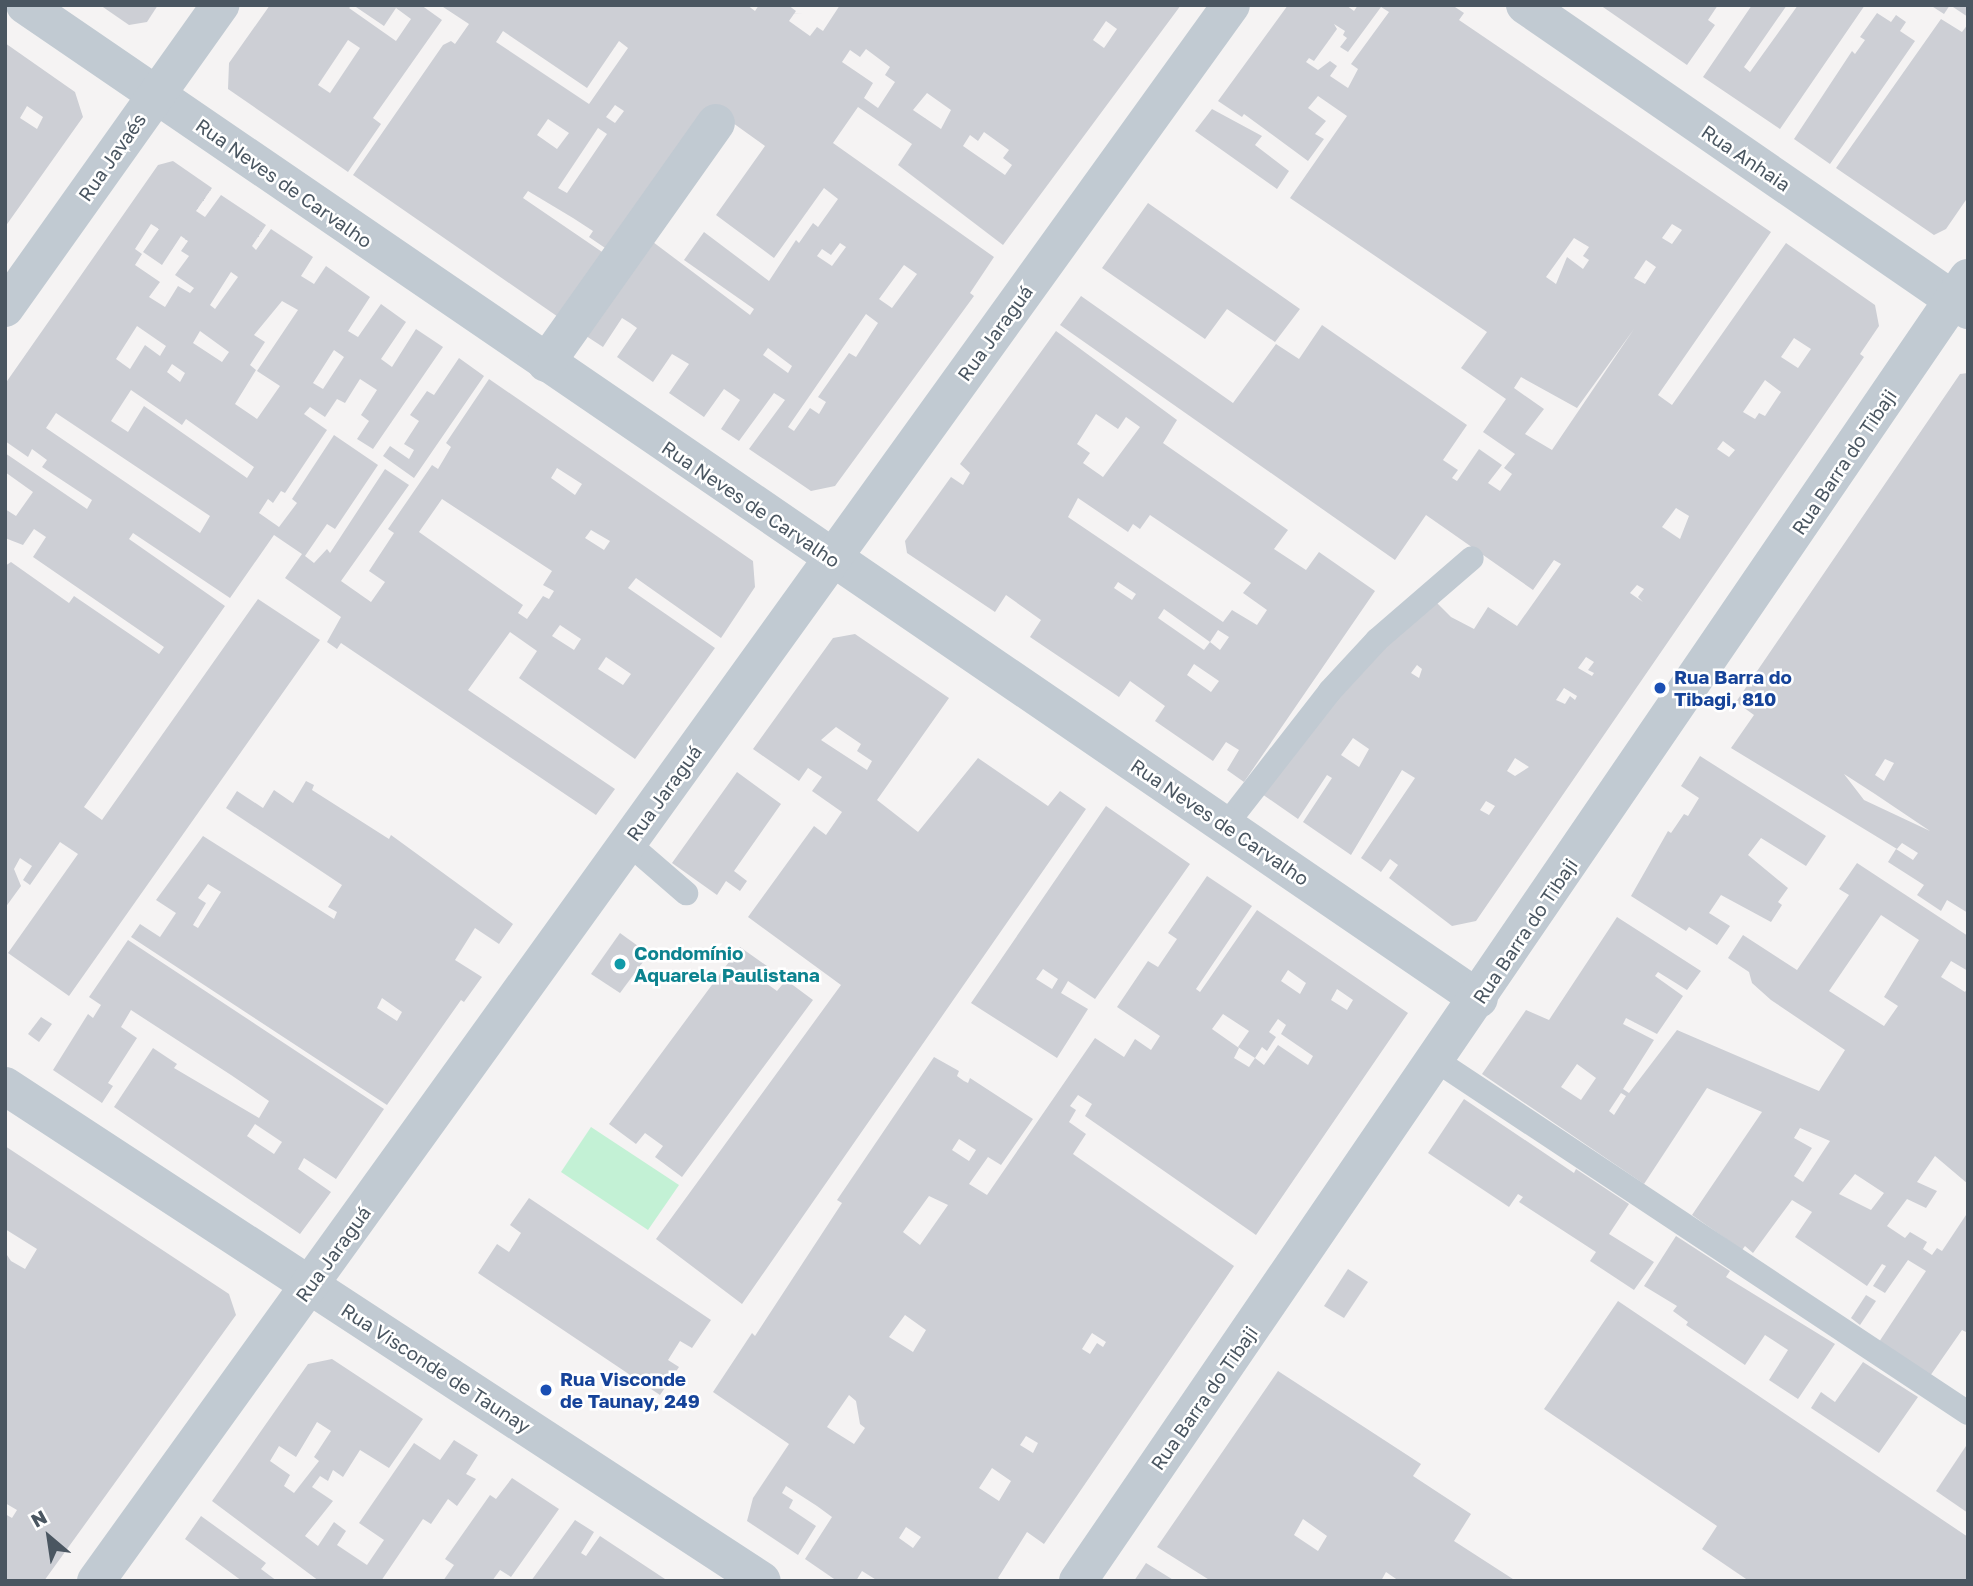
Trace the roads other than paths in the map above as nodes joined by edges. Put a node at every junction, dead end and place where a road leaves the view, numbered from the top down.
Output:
1 (25, 5) edge
2 (220, 5) edge
3 (1231, 5) edge
4 (1525, 5) edge
5 (156, 94) junction
6 (716, 123) dead end
7 (1963, 296) edge
8 (5, 309) edge
9 (546, 363) junction
10 (1472, 558) dead end
11 (832, 559) junction
12 (1225, 826) junction
13 (628, 843) junction
14 (686, 893) dead end
15 (1479, 999) junction
16 (1437, 1061) junction
17 (5, 1086) edge
18 (310, 1286) junction
19 (1968, 1413) edge
20 (96, 1581) edge
21 (762, 1581) edge
22 (1078, 1581) edge

1 - 5 street, Rua Neves de Carvalho
2 - 5 street, Rua Javaés
3 - 11 street, Rua Jaraguá
4 - 7 street, Rua Anhaia
5 - 8 street, Rua Javaés
5 - 9 street, Rua Neves de Carvalho
6 - 9 street
7 - 15 street, Rua Barra do Tibaji
9 - 11 street, Rua Neves de Carvalho
10 - 12 lane
11 - 12 street, Rua Neves de Carvalho
11 - 13 street, Rua Jaraguá
12 - 15 street, Rua Neves de Carvalho
13 - 14 lane
13 - 18 street, Rua Jaraguá
15 - 16 street, Rua Barra do Tibaji
16 - 19 lane
16 - 22 street, Rua Barra do Tibaji
17 - 18 street, Rua Visconde de Taunay
18 - 20 street, Rua Jaraguá
18 - 21 street, Rua Visconde de Taunay

